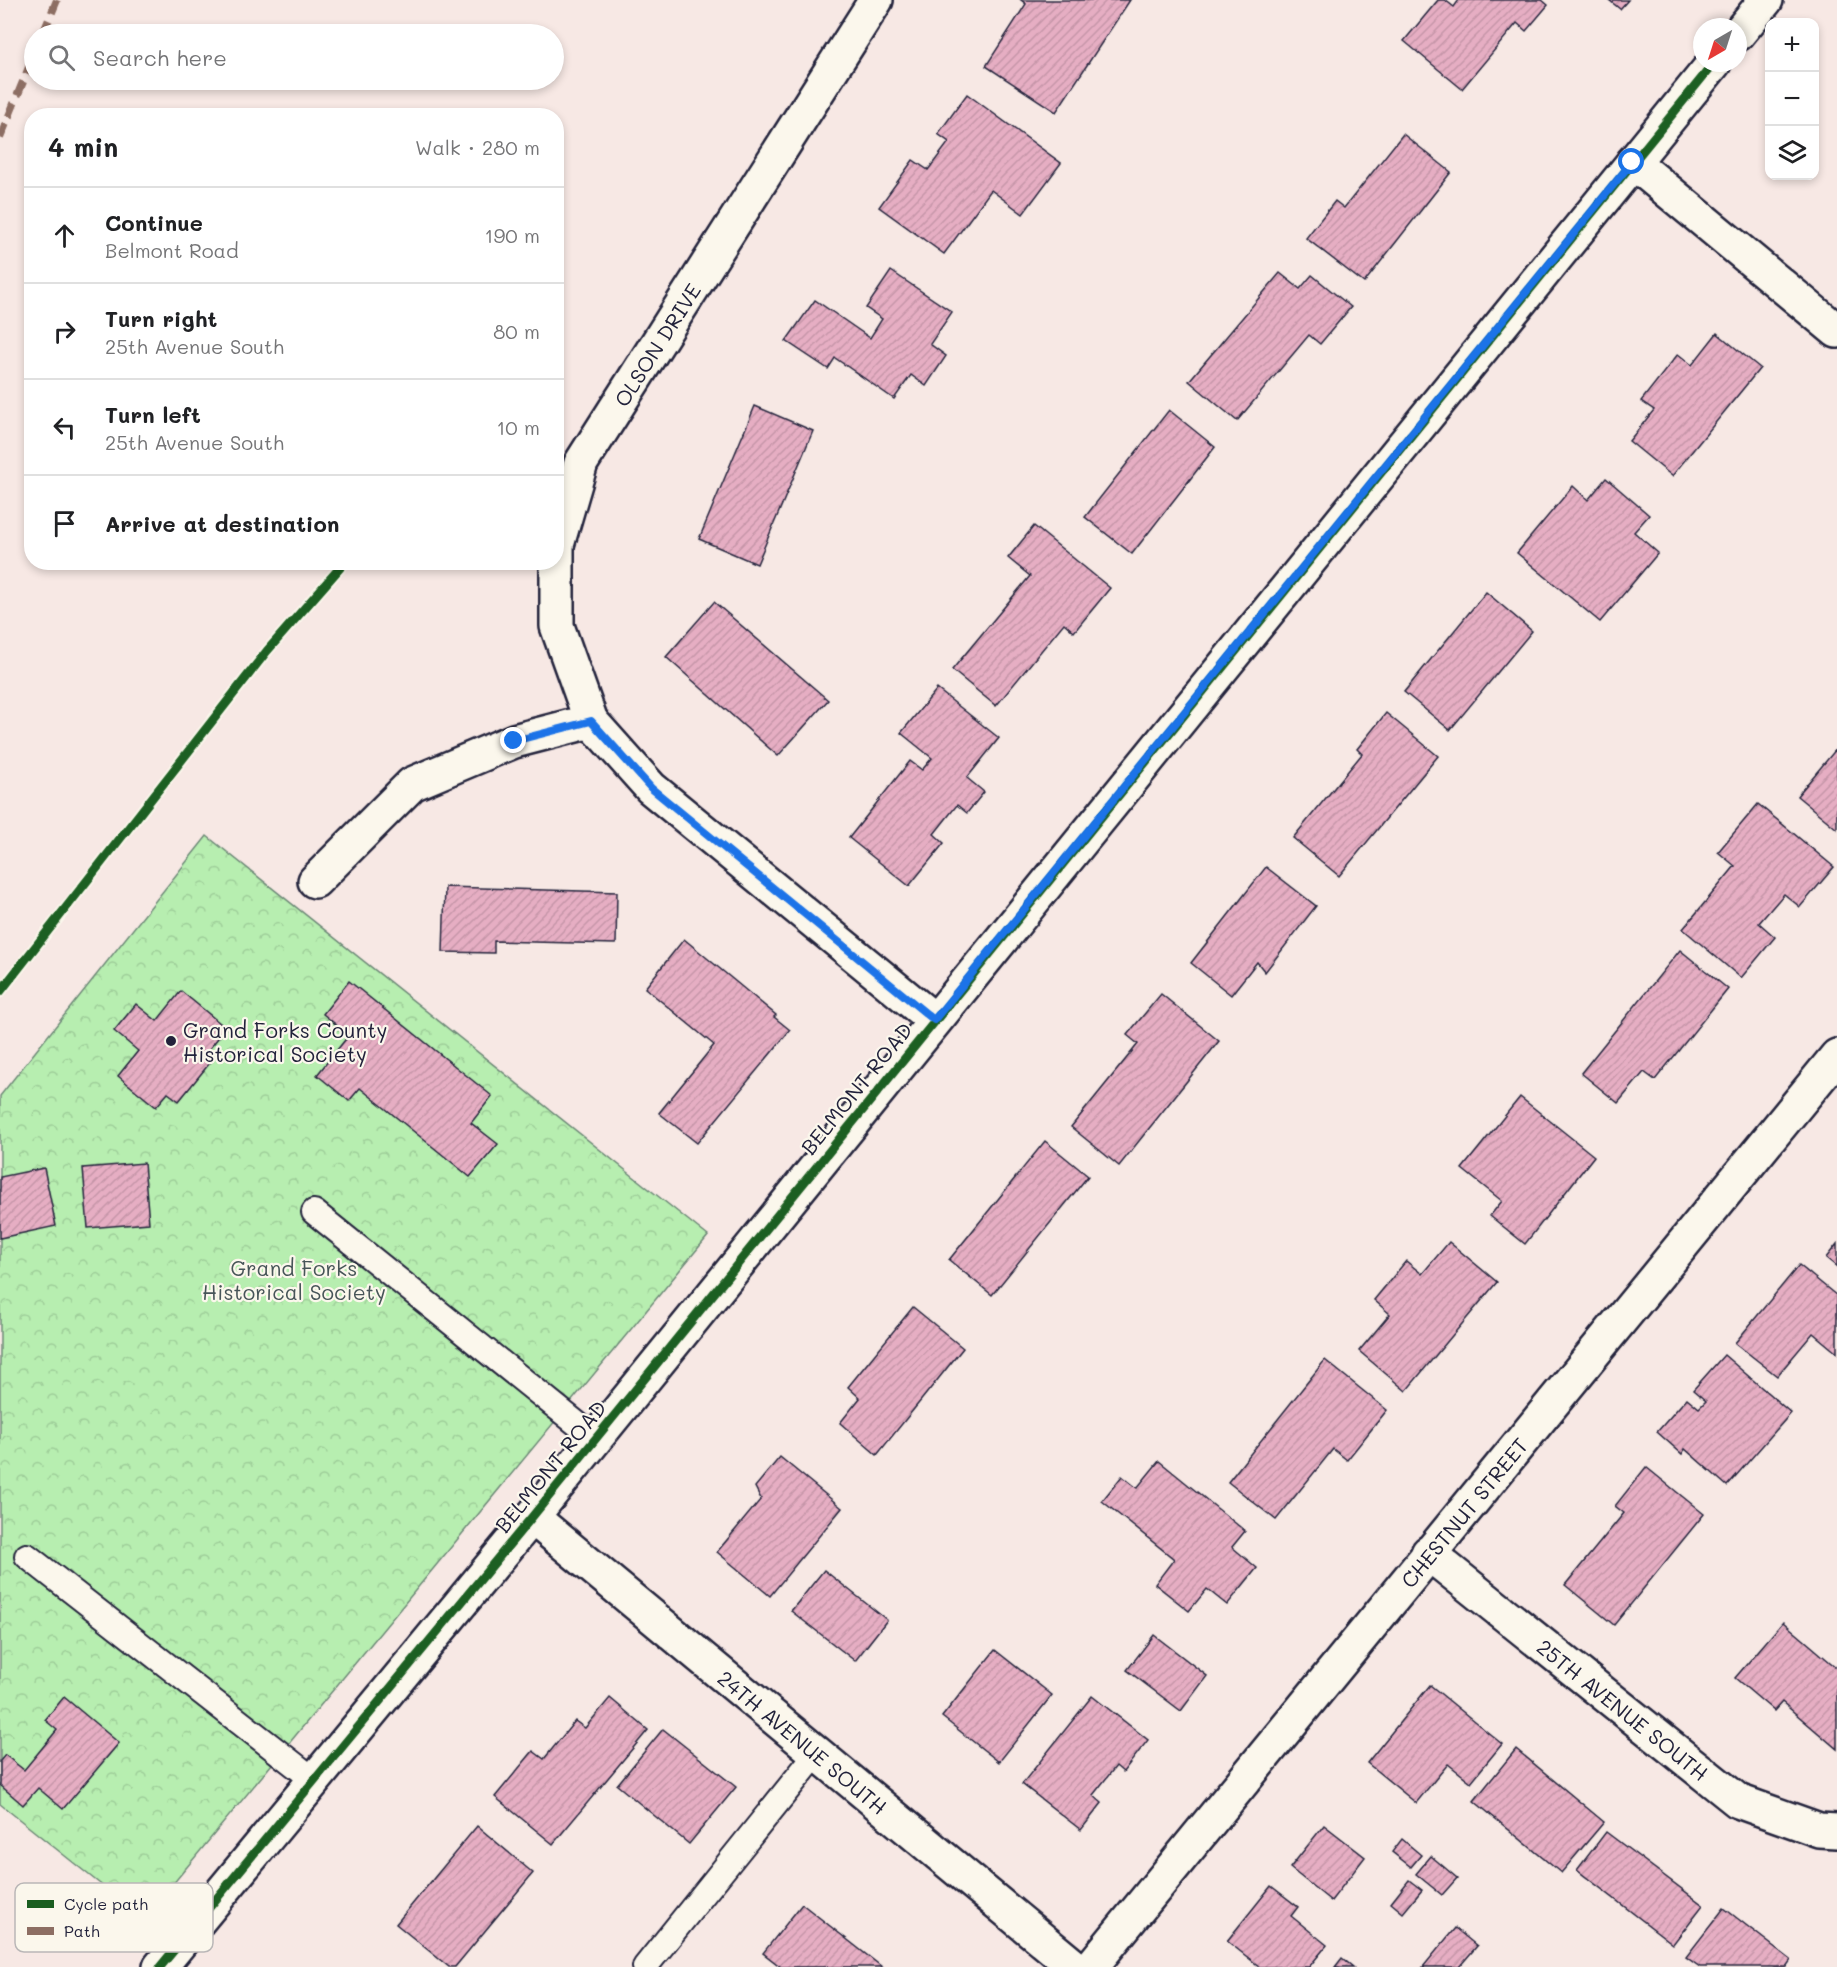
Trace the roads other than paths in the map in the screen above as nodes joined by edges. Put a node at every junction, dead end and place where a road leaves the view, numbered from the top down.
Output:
1 (876, 0) edge
2 (1766, 0) edge
3 (1747, 23) edge
4 (1707, 72) edge
5 (1632, 162) junction
6 (1837, 331) edge
7 (564, 520) edge
8 (557, 570) edge
9 (591, 721) junction
10 (315, 881) dead end
11 (934, 1020) junction
12 (1837, 1056) edge
13 (314, 1212) dead end
14 (596, 1438) junction
15 (532, 1517) junction
16 (1428, 1553) junction
17 (27, 1556) dead end
18 (818, 1754) junction
19 (314, 1780) junction
20 (1837, 1830) edge
21 (213, 1903) edge
22 (172, 1952) edge
23 (160, 1967) edge
24 (645, 1967) edge
25 (1075, 1967) edge
26 (1091, 1967) edge

1 - 7 street, OLSON DRIVE
2 - 3 street
4 - 5 street, BELMONT ROAD
5 - 6 street
5 - 11 street, BELMONT ROAD
8 - 9 street, OLSON DRIVE
9 - 10 street
9 - 11 street
11 - 14 street, BELMONT ROAD
12 - 16 street, CHESTNUT STREET
13 - 14 lane
14 - 15 street, BELMONT ROAD
15 - 18 street, 24TH AVENUE SOUTH
15 - 19 street, BELMONT ROAD
16 - 20 street, 25TH AVENUE SOUTH
16 - 26 street, CHESTNUT STREET
17 - 19 lane
18 - 24 lane
18 - 25 street, 24TH AVENUE SOUTH
19 - 21 street, BELMONT ROAD
22 - 23 street, BELMONT ROAD

